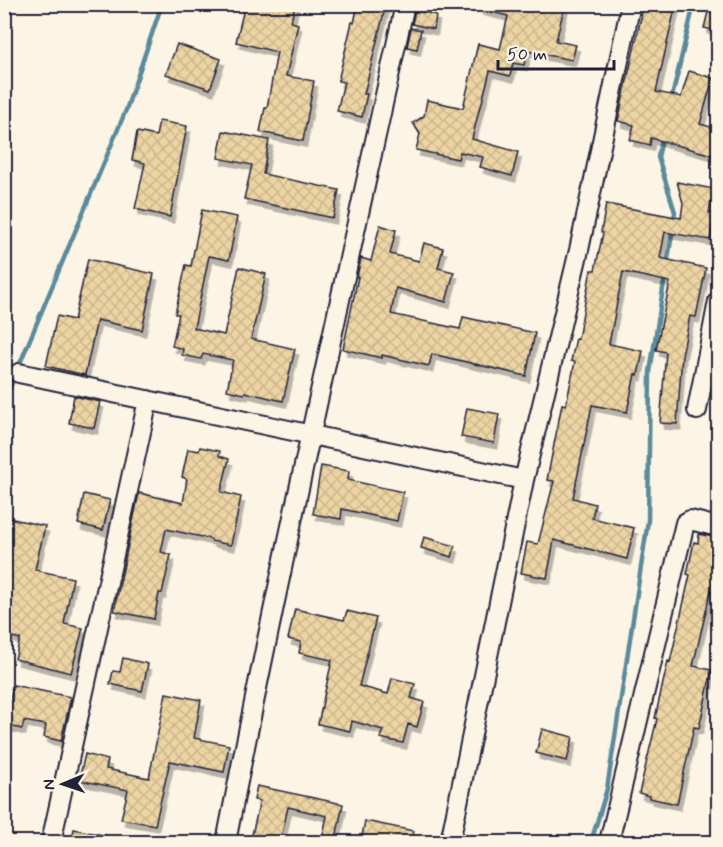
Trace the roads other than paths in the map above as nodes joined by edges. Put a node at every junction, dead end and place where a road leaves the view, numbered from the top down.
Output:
1 (405, 4) edge
2 (631, 4) edge
3 (718, 301) edge
4 (19, 373) dead end
5 (148, 400) junction
6 (697, 410) dead end
7 (310, 434) junction
8 (524, 480) junction
9 (718, 527) edge
10 (51, 843) edge
11 (226, 843) edge
12 (450, 843) edge
13 (609, 843) edge

1 - 7 street
2 - 8 street
3 - 6 street
4 - 5 street
5 - 7 street
5 - 10 street
7 - 8 street
7 - 11 street
8 - 12 street
9 - 13 street

